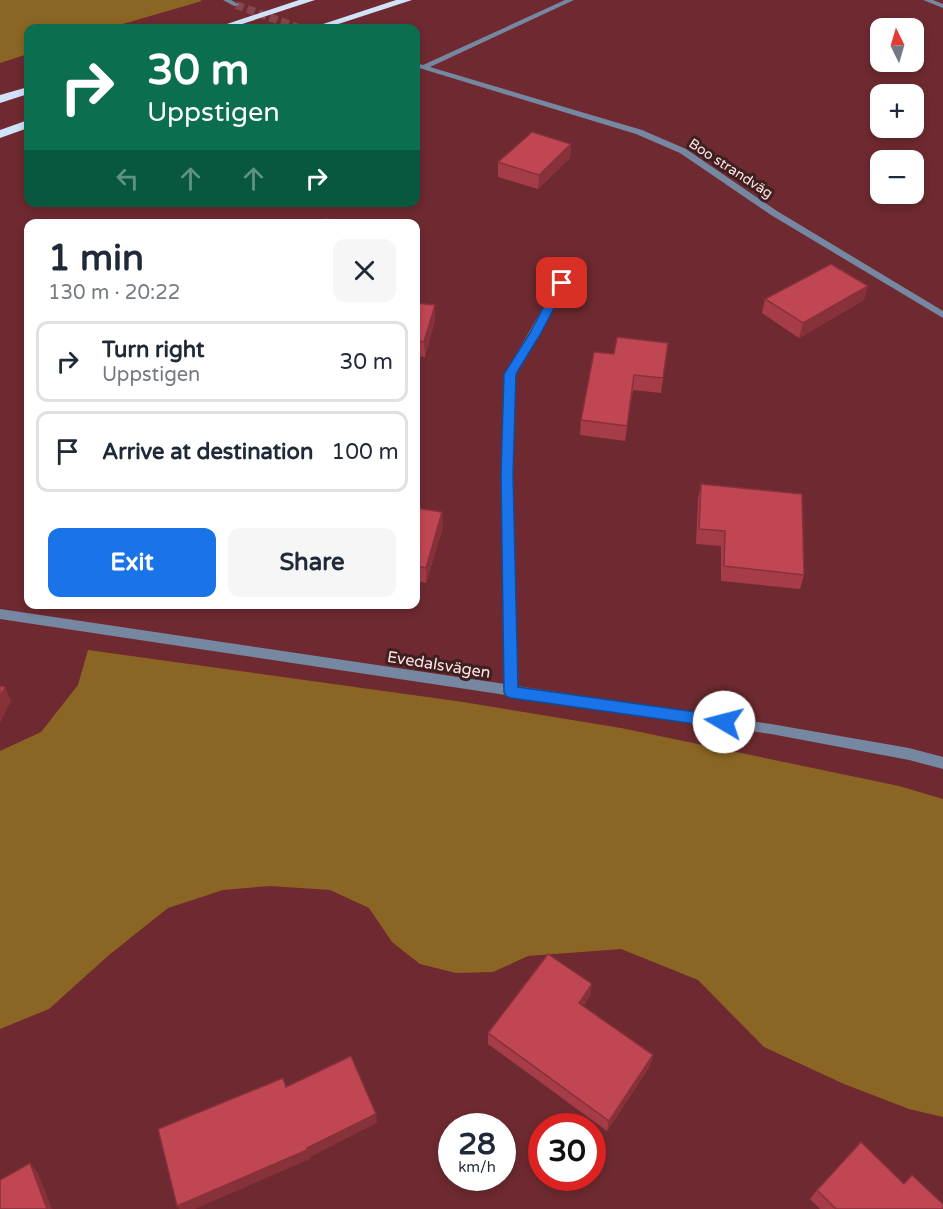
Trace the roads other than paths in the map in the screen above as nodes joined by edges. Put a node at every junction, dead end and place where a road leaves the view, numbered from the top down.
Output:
1 (226, 0) edge
2 (310, 0) edge
3 (407, 0) edge
4 (571, 0) edge
5 (926, 0) edge
6 (236, 5) dead end
7 (943, 6) edge
8 (233, 24) edge
9 (329, 24) edge
10 (420, 66) edge
11 (24, 91) edge
12 (0, 99) edge
13 (24, 125) edge
14 (0, 134) edge
15 (562, 283) dead end
16 (943, 315) edge
17 (0, 614) edge
18 (511, 692) junction
19 (943, 763) edge

1 - 6 street
2 - 8 highway
3 - 9 highway
4 - 10 street
5 - 7 street
10 - 16 street, Boo strandväg
11 - 12 highway
13 - 14 highway
15 - 18 street
17 - 18 street, Evedalsvägen
18 - 19 street, Evedalsvägen

